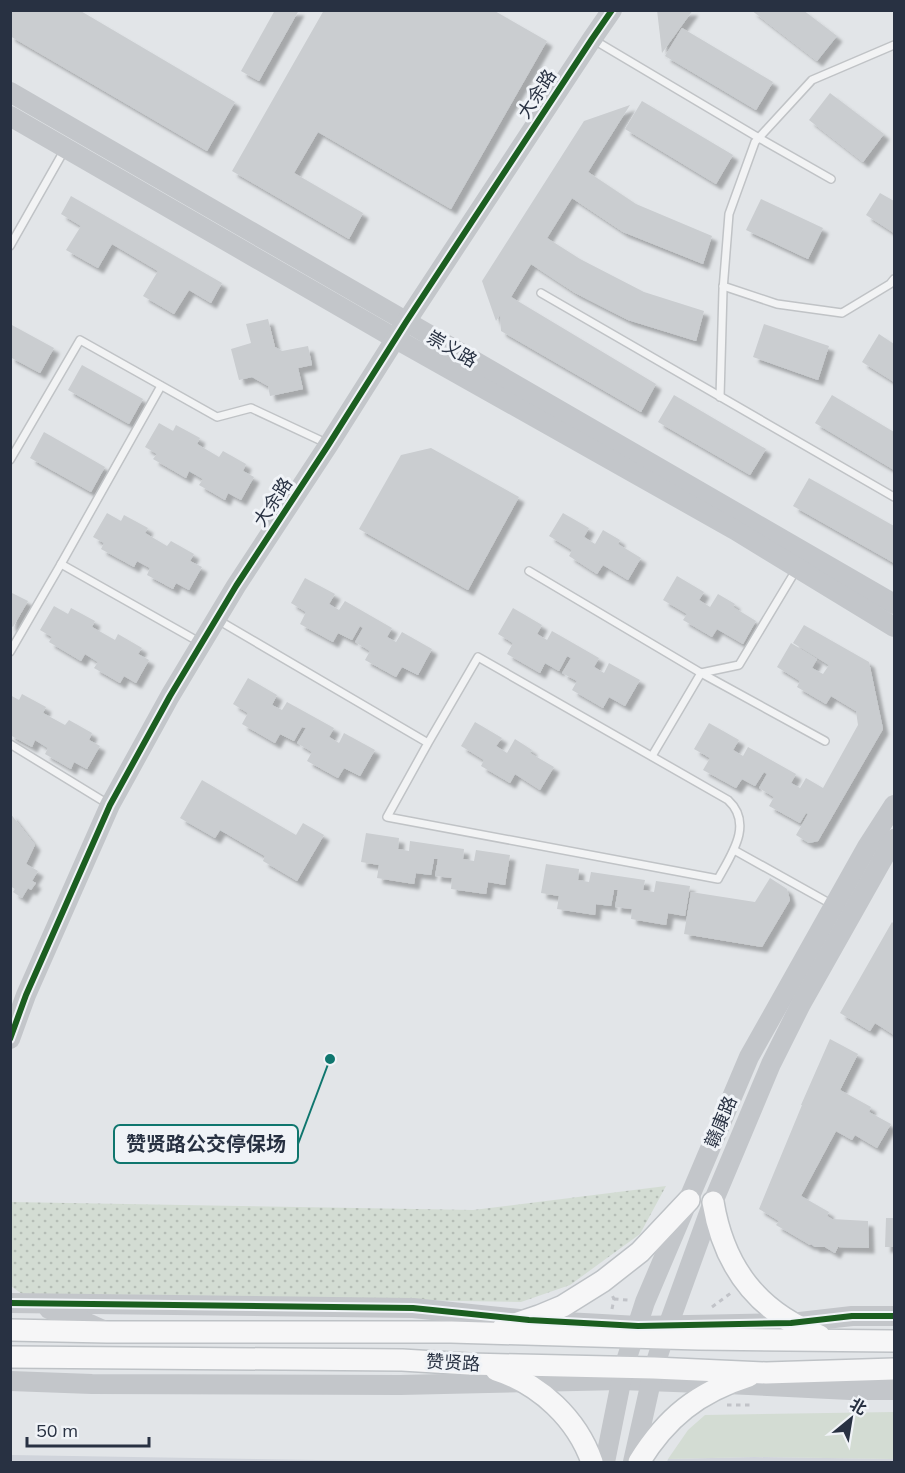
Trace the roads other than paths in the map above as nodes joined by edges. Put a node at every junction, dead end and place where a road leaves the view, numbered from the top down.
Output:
1 (612, 10) edge
2 (592, 39) junction
3 (894, 45) edge
4 (10, 92) edge
5 (10, 116) edge
6 (759, 138) junction
7 (65, 149) junction
8 (831, 179) dead end
9 (10, 246) edge
10 (894, 279) edge
11 (723, 286) junction
12 (540, 293) dead end
13 (401, 330) junction
14 (161, 386) junction
15 (720, 397) junction
16 (328, 444) junction
17 (10, 460) edge
18 (894, 497) edge
19 (61, 564) junction
20 (797, 568) junction
21 (529, 571) dead end
22 (894, 604) edge
23 (216, 618) junction
24 (894, 627) edge
25 (201, 643) junction
26 (10, 651) edge
27 (701, 673) junction
28 (825, 741) dead end
29 (428, 743) junction
30 (10, 744) edge
31 (652, 756) junction
32 (110, 805) junction
33 (894, 805) edge
34 (894, 839) edge
35 (734, 850) junction
36 (834, 906) junction
37 (10, 1039) edge
38 (689, 1200) junction
39 (713, 1202) junction
40 (17, 1303) edge
41 (894, 1316) edge
42 (529, 1320) junction
43 (791, 1323) junction
44 (10, 1330) edge
45 (636, 1331) junction
46 (107, 1332) junction
47 (451, 1332) junction
48 (666, 1332) junction
49 (841, 1341) junction
50 (894, 1341) edge
51 (10, 1358) edge
52 (86, 1359) junction
53 (469, 1364) junction
54 (894, 1369) edge
55 (766, 1373) junction
56 (622, 1374) junction
57 (653, 1374) junction
58 (16, 1381) edge
59 (525, 1382) junction
60 (727, 1384) junction
61 (894, 1390) edge
62 (592, 1462) edge
63 (605, 1462) edge
64 (633, 1462) edge
65 (639, 1462) edge

1 - 2 main road, 大余路
2 - 6 lane
2 - 13 main road, 大余路
3 - 6 lane
4 - 13 main road, 崇义路
5 - 7 main road, 崇义路
6 - 8 lane
6 - 11 lane
7 - 9 lane
7 - 13 main road, 崇义路
10 - 11 lane
11 - 15 lane
12 - 15 lane
13 - 16 main road, 大余路
13 - 20 main road, 崇义路
13 - 22 main road, 崇义路
14 - 16 lane
14 - 17 lane
14 - 19 lane
15 - 18 lane
16 - 23 main road, 大余路
19 - 25 lane
19 - 26 lane
20 - 24 main road, 崇义路
20 - 27 lane
21 - 27 lane
23 - 25 main road, 大余路
23 - 29 lane
25 - 32 main road, 大余路
27 - 28 lane
27 - 31 lane
29 - 31 lane
29 - 35 lane
30 - 32 lane
31 - 35 lane
32 - 37 main road, 大余路
33 - 36 main road, 赣康路
34 - 39 main road, 赣康路
35 - 36 lane
36 - 38 main road, 赣康路
38 - 42 main road
38 - 45 main road, 赣康路
39 - 43 main road
39 - 48 main road, 赣康路
40 - 42 main road
40 - 46 main road
41 - 43 main road
42 - 45 main road
42 - 47 main road
43 - 48 main road
43 - 49 main road
44 - 46 main road, 赞贤路
45 - 47 main road, 赞贤路
45 - 48 main road, 赞贤路
45 - 56 main road, 赣康路
46 - 47 main road, 赞贤路
48 - 49 main road, 赞贤路
48 - 57 main road, 赣康路
49 - 50 main road, 赞贤路
51 - 52 main road, 赞贤路
52 - 53 main road, 赞贤路
52 - 58 main road
53 - 56 main road, 赞贤路
53 - 59 main road
54 - 55 main road, 赞贤路
55 - 57 main road, 赞贤路
55 - 60 main road
56 - 57 main road, 赞贤路
56 - 59 main road
56 - 63 main road, 赣康路
57 - 60 main road
57 - 64 main road, 赣康路
58 - 59 main road
59 - 62 main road
60 - 61 main road
60 - 65 main road

